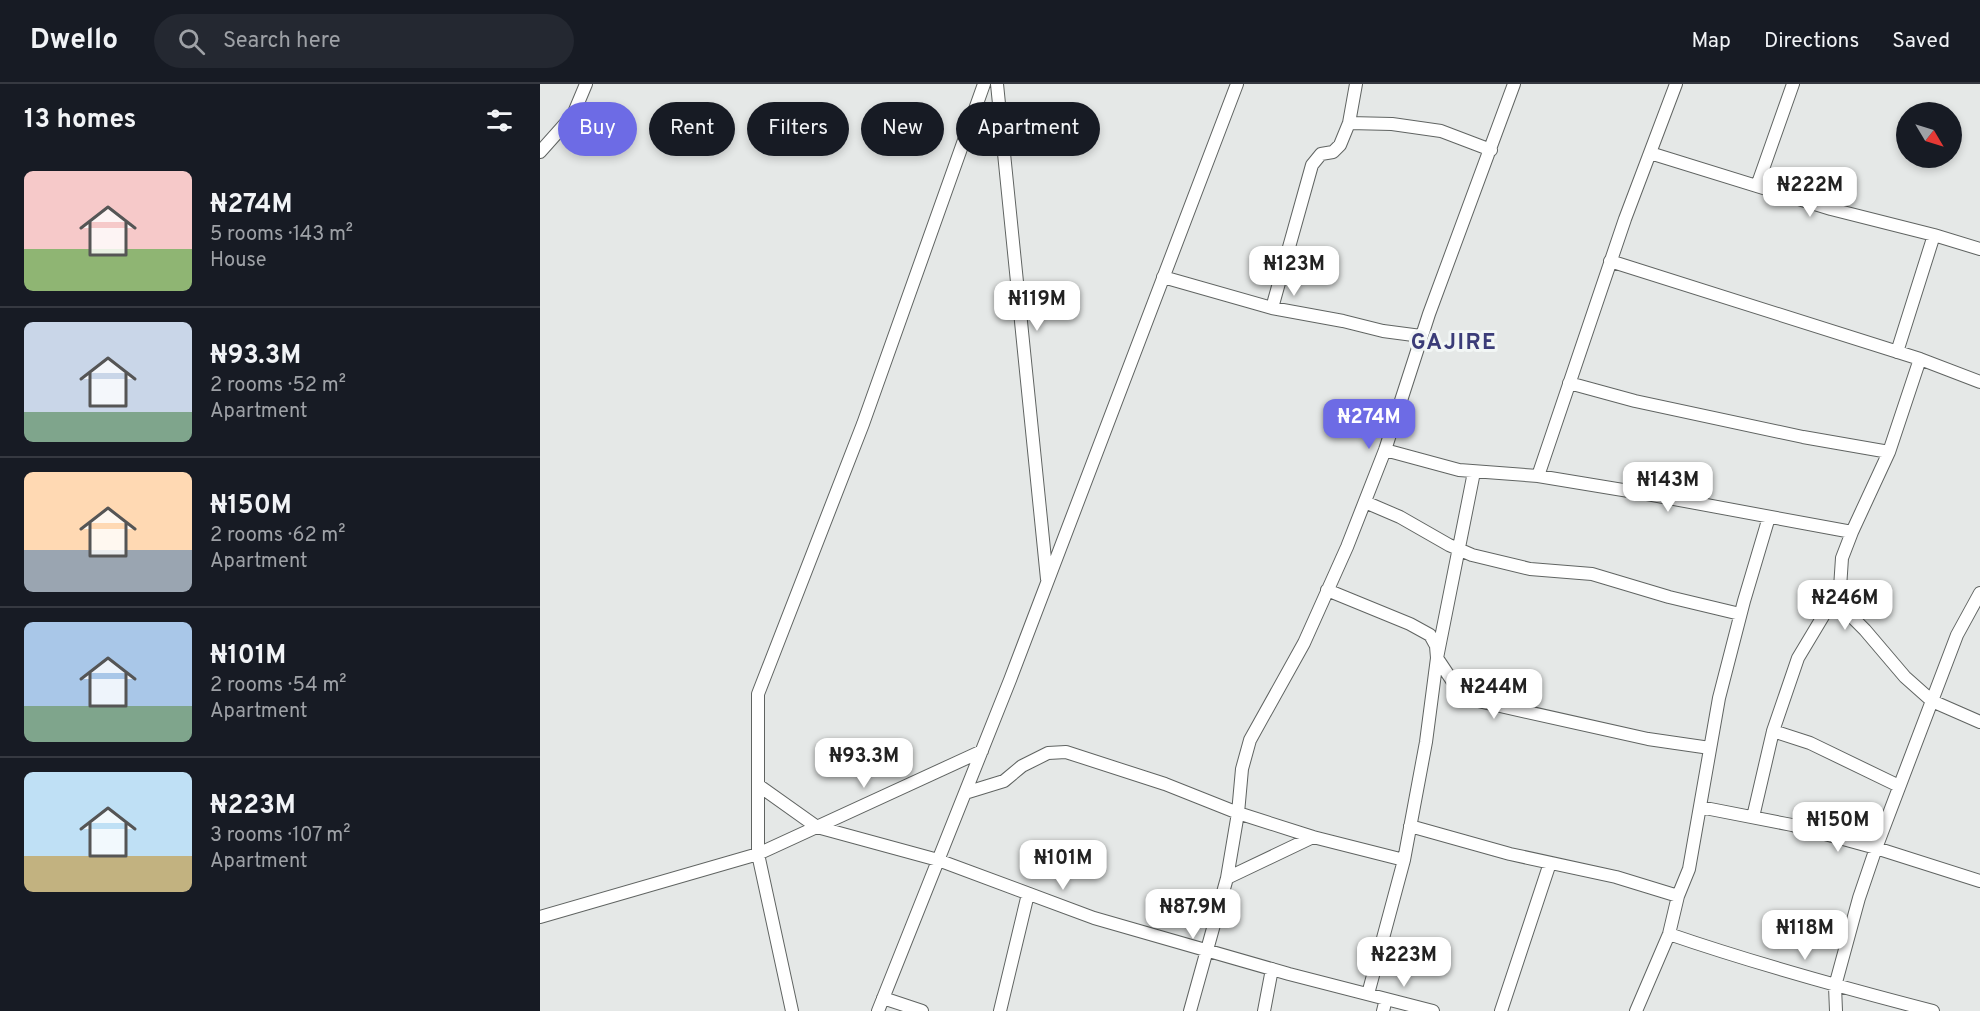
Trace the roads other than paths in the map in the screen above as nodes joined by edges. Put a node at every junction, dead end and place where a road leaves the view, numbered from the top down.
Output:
1 (586, 84) edge
2 (984, 84) edge
3 (997, 84) edge
4 (1238, 84) edge
5 (1356, 84) edge
6 (1514, 84) edge
7 (1676, 84) edge
8 (1792, 84) edge
9 (1348, 123) junction
10 (1491, 150) junction
11 (540, 152) edge
12 (1650, 153) junction
13 (1757, 186) junction
14 (1934, 235) junction
15 (1980, 249) edge
16 (1610, 261) junction
17 (1163, 277) junction
18 (1272, 308) junction
19 (1421, 336) junction
20 (1897, 352) junction
21 (1920, 359) junction
22 (1980, 382) edge
23 (1569, 383) junction
24 (1385, 450) junction
25 (1889, 452) junction
26 (1474, 472) junction
27 (1538, 476) junction
28 (1365, 502) junction
29 (1769, 517) junction
30 (1852, 532) junction
31 (1458, 549) junction
32 (1047, 583) junction
33 (1840, 588) junction
34 (1327, 590) junction
35 (1980, 593) edge
36 (1976, 609) edge
37 (1740, 614) junction
38 (1437, 658) junction
39 (1932, 701) junction
40 (1980, 722) edge
41 (1773, 731) junction
42 (1710, 748) junction
43 (982, 751) junction
44 (758, 785) junction
45 (1899, 786) junction
46 (965, 793) junction
47 (1700, 807) junction
48 (1238, 813) junction
49 (1753, 818) junction
50 (1410, 826) junction
51 (817, 827) junction
52 (1313, 837) junction
53 (1876, 848) junction
54 (758, 854) junction
55 (938, 860) junction
56 (1404, 860) junction
57 (1550, 863) junction
58 (1227, 878) junction
59 (1980, 881) edge
60 (1028, 894) junction
61 (1678, 896) junction
62 (540, 917) edge
63 (1670, 934) junction
64 (1205, 950) junction
65 (1272, 969) junction
66 (1835, 986) junction
67 (1368, 994) junction
68 (883, 998) junction
69 (1384, 1005) edge
70 (792, 1011) edge
71 (878, 1011) edge
72 (922, 1011) edge
73 (1000, 1011) edge
74 (1190, 1011) edge
75 (1264, 1011) edge
76 (1432, 1011) edge
77 (1501, 1011) edge
78 (1636, 1011) edge
79 (1836, 1011) edge
80 (1933, 1011) edge

1 - 11 street
2 - 44 street
3 - 32 street
4 - 17 street
5 - 9 street
6 - 10 street
7 - 12 street
8 - 13 street
9 - 10 street
9 - 18 street
10 - 19 street
12 - 13 street
12 - 16 street
13 - 14 street
14 - 15 street
14 - 20 street
16 - 20 street
16 - 23 street
17 - 18 street
17 - 32 street
18 - 19 street
19 - 24 street
20 - 21 street
21 - 22 street
21 - 25 street
23 - 25 street
23 - 27 street
24 - 26 street
24 - 28 street
25 - 30 street
26 - 27 street
26 - 31 street
27 - 29 street
28 - 31 street
28 - 34 street
29 - 30 street
29 - 37 street
30 - 33 street
31 - 37 street
31 - 38 street
32 - 43 street
33 - 39 street
33 - 41 street
34 - 38 street
34 - 48 street
35 - 36 street
36 - 39 street
37 - 42 street
38 - 42 street
38 - 50 street
39 - 40 street
39 - 45 street
41 - 45 street
41 - 49 street
42 - 47 street
43 - 46 street
43 - 51 street
44 - 51 street
44 - 54 street
45 - 53 street
46 - 48 street
46 - 55 street
47 - 49 street
47 - 61 street
48 - 52 street
48 - 58 street
49 - 53 street
50 - 56 street
50 - 57 street
51 - 54 street
51 - 55 street
52 - 56 street
52 - 58 street
53 - 59 street
53 - 66 street
54 - 62 street
54 - 70 street
55 - 60 street
55 - 68 street
56 - 67 street
57 - 61 street
57 - 77 street
58 - 64 street
60 - 64 street
60 - 73 street
61 - 63 street
63 - 66 street
63 - 78 street
64 - 65 street
64 - 74 street
65 - 67 street
65 - 75 street
66 - 79 street
66 - 80 street
67 - 69 street
68 - 71 street
68 - 72 street
69 - 76 street

